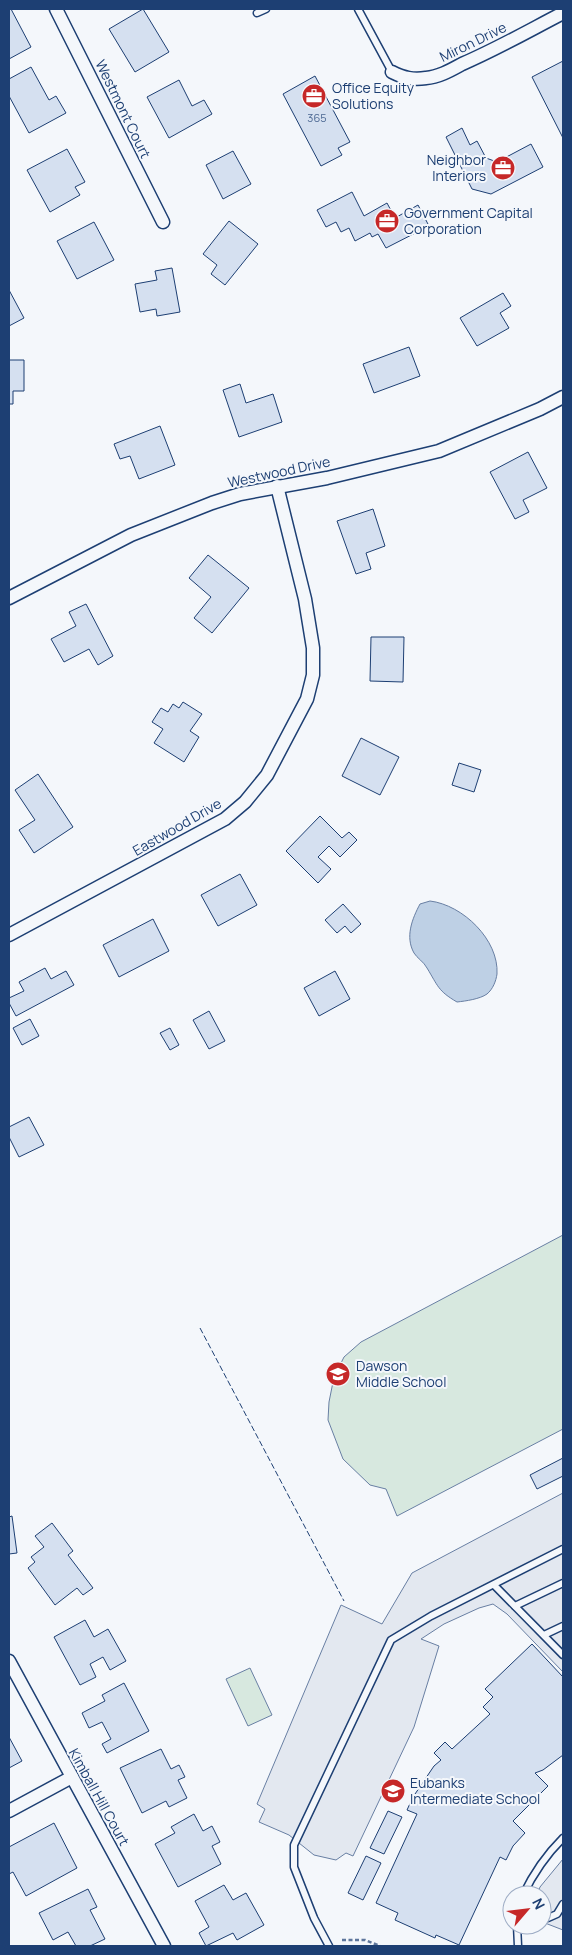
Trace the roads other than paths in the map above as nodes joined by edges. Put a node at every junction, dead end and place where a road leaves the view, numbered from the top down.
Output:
1 (56, 9) edge
2 (266, 9) edge
3 (358, 9) edge
4 (563, 13) edge
5 (258, 14) dead end
6 (392, 72) joint
7 (163, 222) dead end
8 (563, 397) edge
9 (277, 486) junction
10 (9, 598) edge
11 (9, 935) edge
12 (563, 1549) edge
13 (563, 1582) edge
14 (494, 1584) junction
15 (515, 1606) junction
16 (563, 1626) edge
17 (544, 1635) junction
18 (563, 1655) edge
19 (9, 1661) edge
20 (72, 1777) junction
21 (9, 1811) edge
22 (563, 1838) edge
23 (528, 1885) edge
24 (563, 1904) edge
25 (552, 1916) edge
26 (164, 1946) edge
27 (328, 1946) edge

1 - 7 street, Westmont Court
2 - 5 lane
3 - 6 lane
4 - 6 street, Miron Drive
8 - 9 street, Westwood Drive
9 - 10 street, Westwood Drive
9 - 11 street, Eastwood Drive
12 - 14 lane
13 - 15 lane
14 - 15 lane
14 - 27 lane
15 - 17 lane
16 - 17 lane
17 - 18 lane
19 - 20 street, Kimball Hill Court
20 - 21 street
20 - 26 street, Kimball Hill Court
22 - 23 lane
24 - 25 lane

